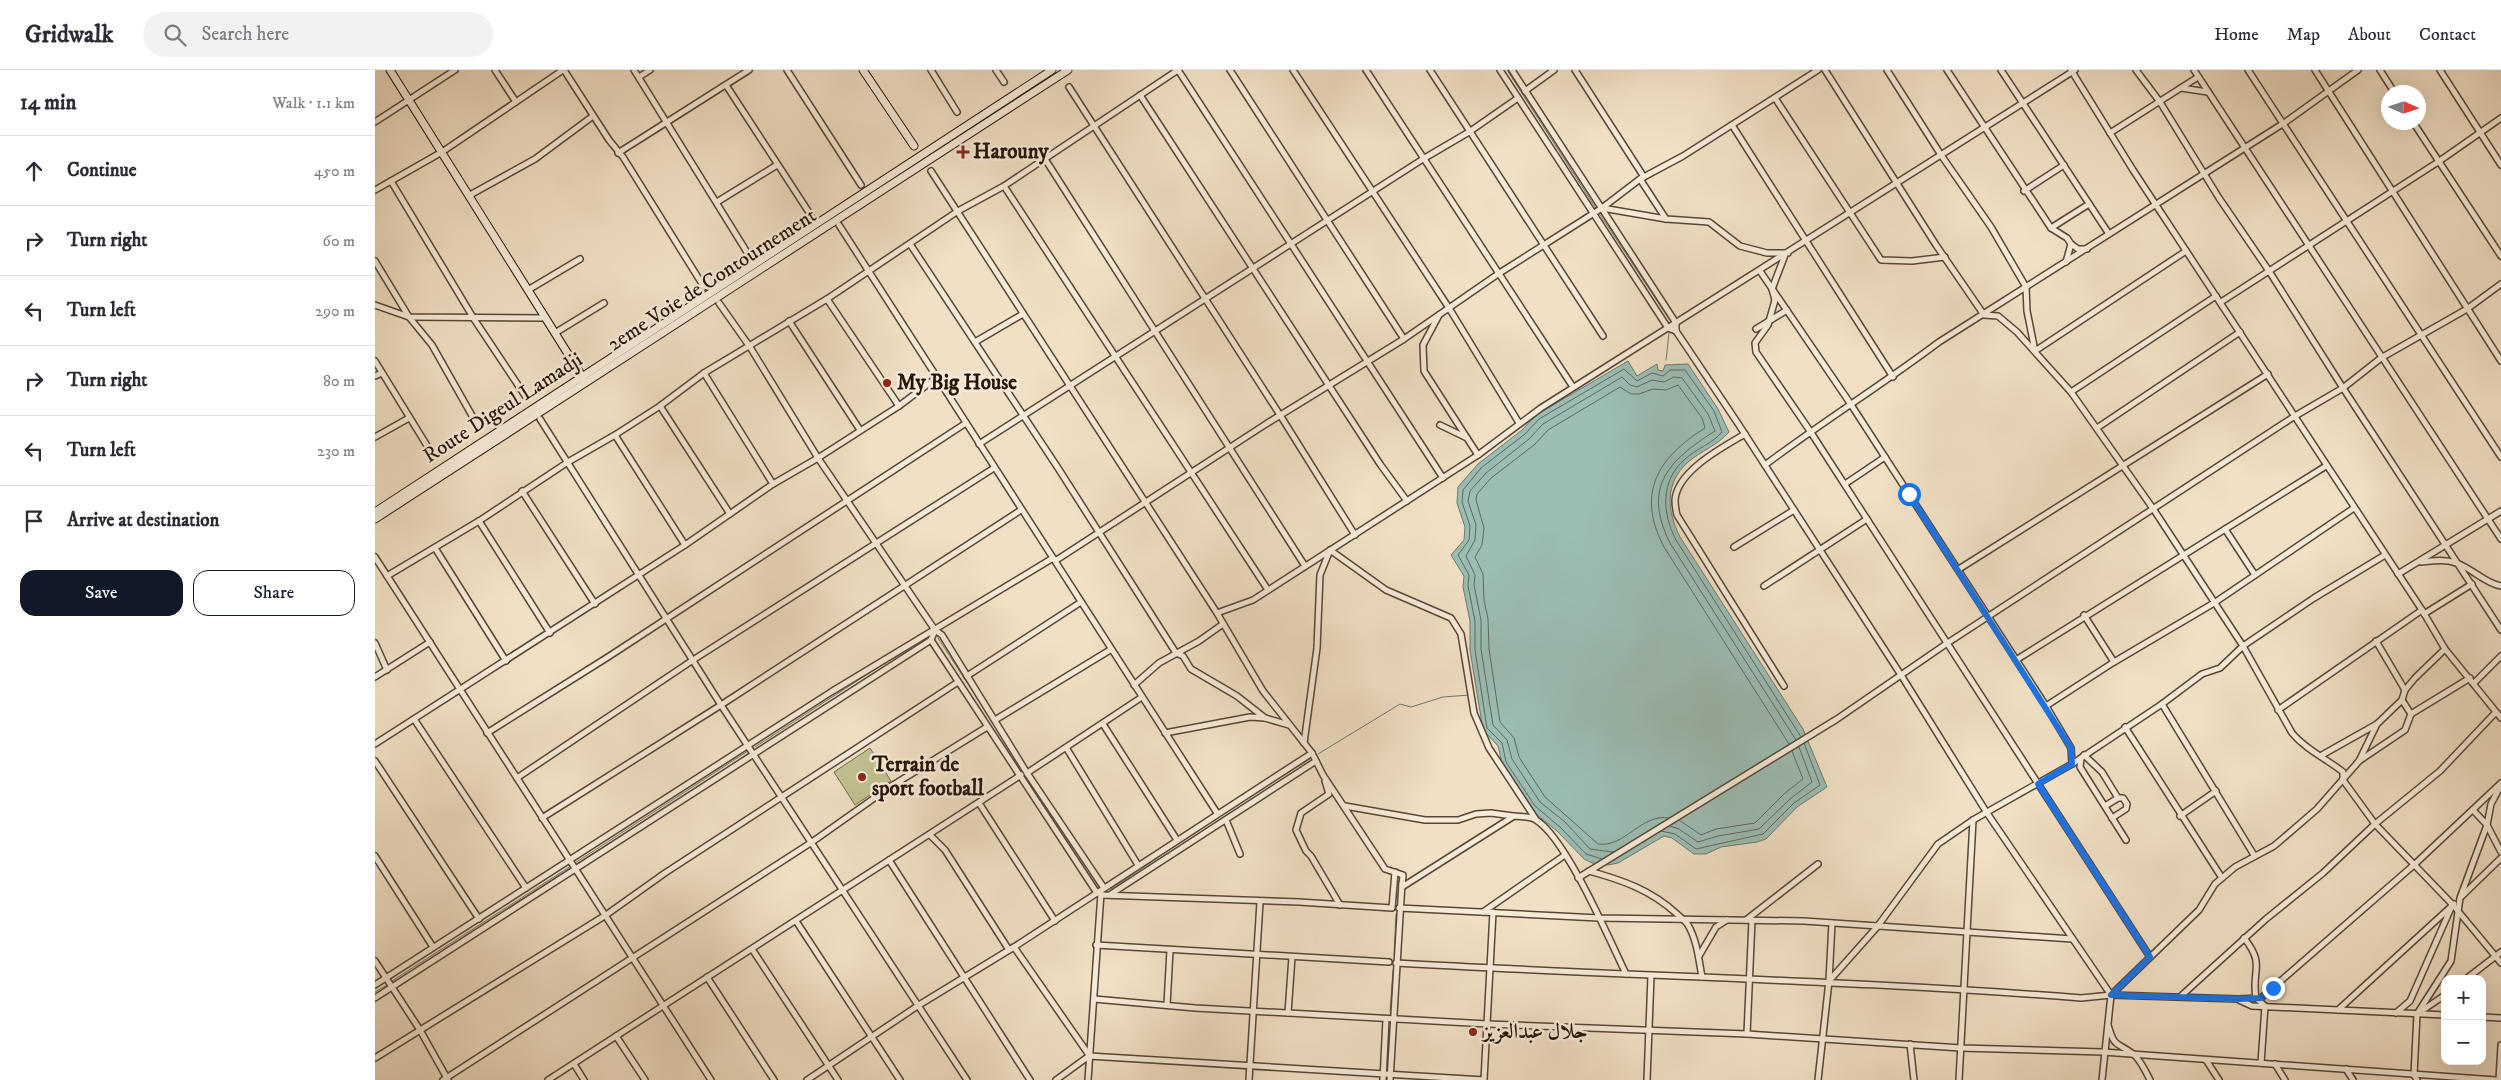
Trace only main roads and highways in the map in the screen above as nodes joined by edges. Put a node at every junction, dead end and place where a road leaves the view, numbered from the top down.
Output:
1 (390, 70) edge
2 (863, 70) edge
3 (1052, 70) edge
4 (1068, 70) edge
5 (914, 146) dead end
6 (584, 380) junction
7 (375, 512) edge
8 (375, 519) edge

1 - 6 main road
2 - 5 main road
3 - 6 main road, Route Digeul Lamadji
4 - 6 main road, 2eme Voie de Contournement
6 - 7 main road, Route Digeul Lamadji
6 - 8 main road, 2eme Voie de Contournement

